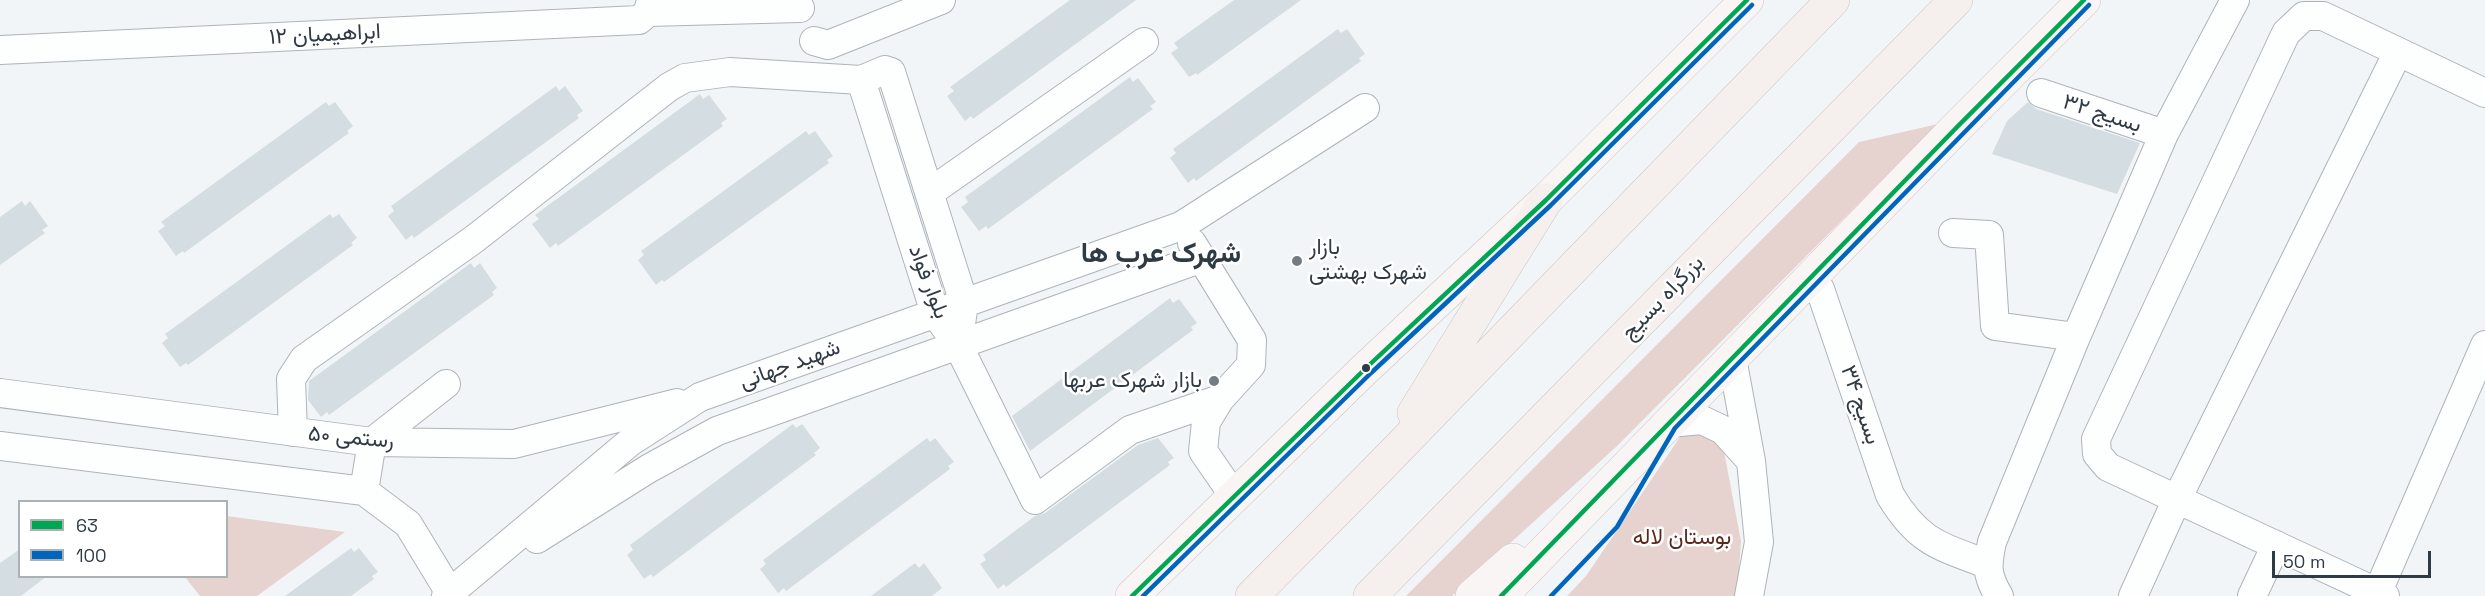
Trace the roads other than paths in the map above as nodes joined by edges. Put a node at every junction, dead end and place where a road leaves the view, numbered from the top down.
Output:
1 (941, 0) edge
2 (1747, 0) edge
3 (1802, 0) edge
4 (1833, 0) edge
5 (1956, 0) edge
6 (2084, 0) edge
7 (2235, 0) edge
8 (799, 4) edge
9 (649, 6) edge
10 (814, 41) junction
11 (1144, 42) dead end
12 (0, 50) edge
13 (2398, 52) junction
14 (861, 80) junction
15 (1750, 85) junction
16 (2041, 93) dead end
17 (2485, 93) edge
18 (1365, 108) dead end
19 (2164, 134) junction
20 (929, 193) junction
21 (1546, 200) junction
22 (1181, 226) junction
23 (1953, 233) dead end
24 (1202, 258) junction
25 (1820, 289) dead end
26 (964, 303) junction
27 (935, 313) junction
28 (2076, 337) junction
29 (958, 345) junction
30 (2485, 345) edge
31 (1732, 357) junction
32 (446, 384) dead end
33 (0, 393) edge
34 (700, 397) junction
35 (1220, 399) junction
36 (1669, 423) junction
37 (293, 432) junction
38 (372, 442) junction
39 (0, 446) edge
40 (1751, 461) junction
41 (1380, 467) junction
42 (364, 491) junction
43 (1234, 496) junction
44 (2177, 499) junction
45 (2276, 545) junction
46 (1987, 564) junction
47 (447, 595) edge
48 (2379, 595) edge
49 (1132, 596) edge
50 (1164, 596) edge
51 (1252, 596) edge
52 (1370, 596) edge
53 (1472, 596) edge
54 (1501, 596) edge
55 (1749, 596) edge
56 (1999, 596) edge
57 (2133, 596) edge
58 (2252, 596) edge

1 - 10 street
2 - 21 main road
3 - 15 highway
4 - 15 highway
5 - 52 highway, بزرگراه بسیج
6 - 31 main road
7 - 19 street
8 - 9 street, ابراهیمیان ۱۲
8 - 10 street
9 - 12 street, ابراهیمیان ۱۲
10 - 14 street
11 - 20 street
13 - 17 street
13 - 44 street
13 - 44 street
14 - 20 street, بلوار فواد
14 - 27 street, بلوار فواد
14 - 37 street
15 - 41 highway
16 - 19 street, بسیج ۳۲
18 - 22 street, شهید جهانی
19 - 28 street
20 - 26 street, بلوار فواد
21 - 41 highway
21 - 43 main road
22 - 24 street
22 - 26 street, شهید جهانی
23 - 28 street
24 - 29 street, شهید جهانی
24 - 35 street
25 - 46 street, بسیج ۳۴
26 - 27 street, شهید جهانی
26 - 29 street, بلوار فواد
27 - 29 street, بلوار فواد
27 - 34 street, شهید جهانی
28 - 46 street
29 - 35 street
29 - 47 street, شهید جهانی
30 - 48 street
31 - 36 main road
31 - 40 street
32 - 38 street
33 - 37 street, رستمی ۵۰
34 - 38 street, رستمی ۵۰
34 - 47 street, شهید جهانی
35 - 43 street
36 - 40 street
36 - 53 main road
36 - 54 main road
37 - 38 street, رستمی ۵۰
38 - 42 street
39 - 42 street
40 - 55 street
41 - 51 highway
42 - 47 street
43 - 49 main road
43 - 50 main road
44 - 45 street
44 - 57 street
45 - 48 street
45 - 58 street
46 - 56 street

